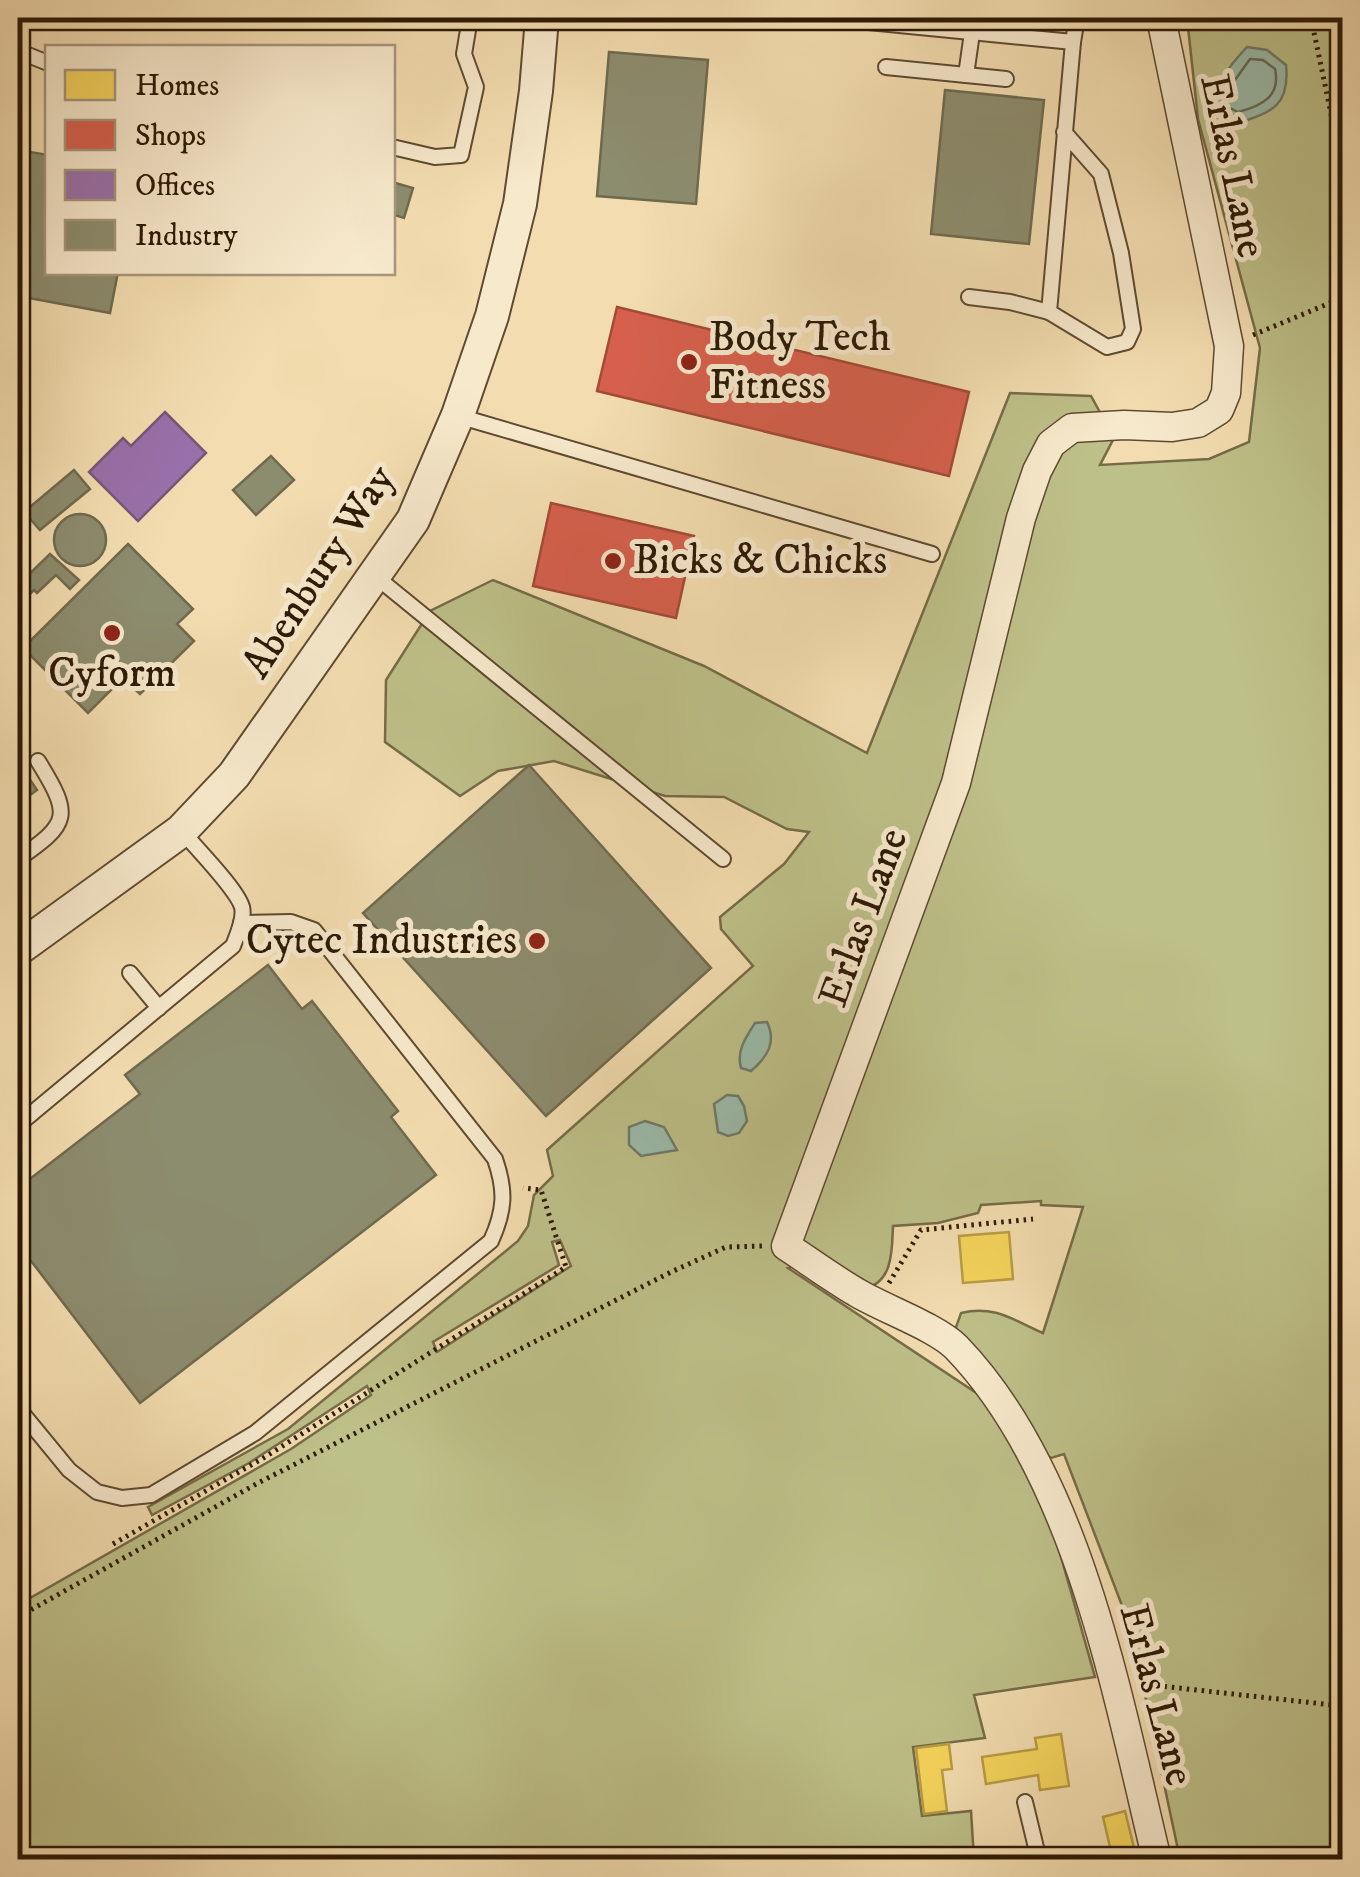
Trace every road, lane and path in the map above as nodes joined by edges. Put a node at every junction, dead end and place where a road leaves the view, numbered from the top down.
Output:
1 (470, 18) edge
2 (542, 18) edge
3 (828, 18) edge
4 (1077, 18) edge
5 (1161, 18) edge
6 (1310, 18) edge
7 (972, 33) junction
8 (1073, 42) junction
9 (18, 51) edge
10 (45, 62) edge
11 (886, 68) dead end
12 (966, 76) junction
13 (1006, 79) dead end
14 (1064, 132) junction
15 (395, 148) edge
16 (1342, 166) edge
17 (969, 297) dead end
18 (1342, 298) edge
19 (1049, 312) junction
20 (1228, 346) junction
21 (458, 415) junction
22 (932, 554) dead end
23 (374, 576) junction
24 (38, 761) dead end
25 (181, 830) junction
26 (723, 858) dead end
27 (18, 859) edge
28 (241, 922) junction
29 (18, 949) edge
30 (130, 973) dead end
31 (160, 1008) junction
32 (18, 1125) edge
33 (505, 1186) junction
34 (1033, 1218) dead end
35 (786, 1246) junction
36 (868, 1299) junction
37 (18, 1408) edge
38 (114, 1544) dead end
39 (18, 1617) edge
40 (1118, 1689) junction
41 (1342, 1706) edge
42 (1025, 1802) dead end
43 (1039, 1860) edge
44 (1157, 1860) edge

1 - 15 lane
2 - 21 street, Abenbury Way
3 - 7 lane
4 - 8 lane
5 - 20 street, Erlas Lane
6 - 16 path
7 - 8 lane
7 - 12 lane
8 - 14 lane
9 - 10 lane
11 - 12 lane
12 - 13 lane
14 - 19 lane
14 - 19 lane
17 - 19 lane
18 - 20 path
20 - 35 street, Erlas Lane
21 - 22 lane
21 - 23 street, Abenbury Way
23 - 25 street, Abenbury Way
23 - 26 lane
24 - 27 lane
25 - 28 lane
25 - 29 street, Abenbury Way
28 - 31 lane
28 - 33 lane
30 - 31 lane
31 - 32 lane
33 - 37 lane
33 - 38 path
34 - 36 path
35 - 36 street, Erlas Lane
35 - 39 path
36 - 40 street, Erlas Lane
40 - 41 path
40 - 44 street, Erlas Lane
42 - 43 lane

